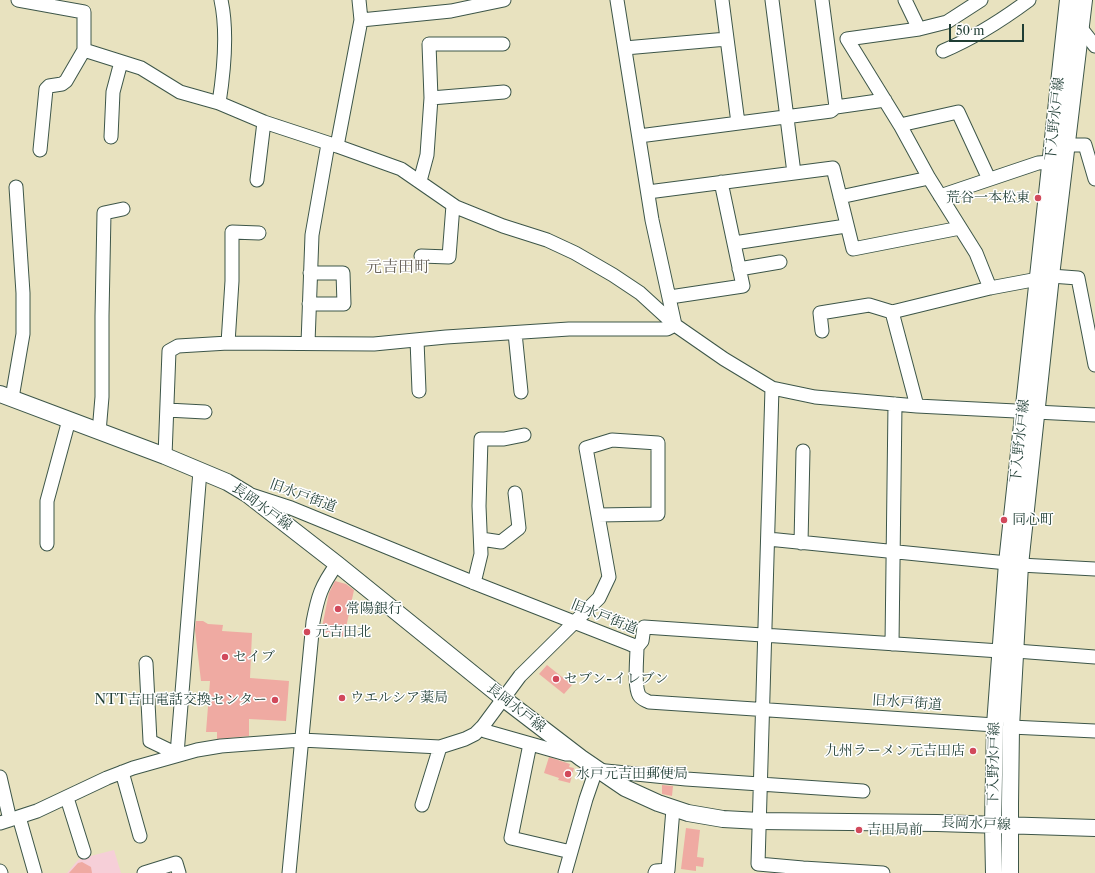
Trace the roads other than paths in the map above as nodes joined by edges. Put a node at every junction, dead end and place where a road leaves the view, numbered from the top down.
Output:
1 (18, 0) edge
2 (221, 0) edge
3 (359, 0) edge
4 (501, 0) edge
5 (504, 0) edge
6 (617, 0) edge
7 (722, 0) edge
8 (772, 0) edge
9 (822, 0) edge
10 (905, 0) edge
11 (981, 0) edge
12 (1029, 0) edge
13 (1084, 0) edge
14 (49, 3) edge
15 (1064, 3) edge
16 (361, 20) junction
17 (1080, 27) junction
18 (919, 28) junction
19 (727, 39) junction
20 (503, 44) dead end
21 (1095, 46) edge
22 (625, 48) junction
23 (84, 50) junction
24 (943, 51) dead end
25 (120, 62) junction
26 (504, 92) dead end
27 (431, 98) junction
28 (885, 100) junction
29 (218, 103) junction
30 (836, 107) junction
31 (786, 117) junction
32 (264, 122) junction
33 (738, 123) junction
34 (900, 125) junction
35 (639, 136) junction
36 (110, 137) dead end
37 (332, 145) junction
38 (1066, 145) junction
39 (40, 150) dead end
40 (1051, 162) junction
41 (794, 172) junction
42 (929, 178) junction
43 (988, 179) junction
44 (1095, 179) edge
45 (257, 180) dead end
46 (420, 181) junction
47 (721, 182) junction
48 (16, 186) dead end
49 (648, 192) junction
50 (940, 196) junction
51 (840, 197) junction
52 (453, 205) junction
53 (123, 209) dead end
54 (846, 226) junction
55 (960, 228) junction
56 (259, 233) dead end
57 (734, 243) junction
58 (421, 256) dead end
59 (780, 262) dead end
60 (739, 269) junction
61 (310, 273) junction
62 (1044, 278) junction
63 (990, 288) junction
64 (670, 297) junction
65 (309, 304) junction
66 (892, 312) junction
67 (675, 325) junction
68 (822, 331) dead end
69 (515, 333) junction
70 (417, 340) junction
71 (228, 343) junction
72 (308, 343) junction
73 (1095, 365) edge
74 (772, 388) junction
75 (419, 391) dead end
76 (521, 392) dead end
77 (6, 396) edge
78 (895, 404) junction
79 (917, 406) junction
80 (167, 410) junction
81 (205, 412) dead end
82 (1030, 412) junction
83 (1095, 416) edge
84 (69, 420) junction
85 (99, 432) junction
86 (524, 435) dead end
87 (803, 451) dead end
88 (165, 456) junction
89 (200, 471) junction
90 (515, 493) dead end
91 (247, 494) junction
92 (598, 515) junction
93 (481, 539) junction
94 (768, 539) junction
95 (801, 543) junction
96 (47, 544) dead end
97 (893, 552) junction
98 (337, 564) junction
99 (1014, 564) junction
100 (1095, 569) edge
101 (474, 583) junction
102 (576, 623) junction
103 (765, 636) junction
104 (892, 644) junction
105 (637, 648) junction
106 (1008, 651) junction
107 (1095, 657) edge
108 (146, 662) dead end
109 (504, 699) junction
110 (763, 709) junction
111 (995, 725) junction
112 (1011, 727) junction
113 (481, 728) junction
114 (1095, 731) edge
115 (301, 740) junction
116 (530, 744) junction
117 (440, 747) junction
118 (177, 754) junction
119 (575, 754) junction
120 (596, 770) junction
121 (122, 772) junction
122 (1, 784) edge
123 (761, 784) junction
124 (863, 791) dead end
125 (67, 798) junction
126 (422, 805) dead end
127 (673, 809) junction
128 (10, 820) edge
129 (760, 821) junction
130 (993, 825) junction
131 (1010, 825) junction
132 (1095, 828) edge
133 (140, 836) dead end
134 (84, 852) dead end
135 (571, 852) junction
136 (802, 871) edge
137 (35, 873) edge
138 (144, 873) edge
139 (179, 873) edge
140 (289, 873) edge
141 (565, 873) edge
142 (655, 873) edge
143 (883, 873) edge
144 (994, 873) edge
145 (1010, 873) edge

1 - 14 street
2 - 29 street
3 - 16 street
4 - 5 street
4 - 16 street
6 - 22 street
7 - 19 street
8 - 31 street
9 - 30 street
10 - 18 street
11 - 18 street
12 - 24 street
13 - 17 main road, 下入野水戸線
14 - 23 street
15 - 17 main road, 下入野水戸線
15 - 40 main road, 下入野水戸線
16 - 37 street
17 - 21 street
17 - 38 main road, 下入野水戸線
18 - 28 street
19 - 22 street
19 - 33 street
20 - 27 street
22 - 35 street
23 - 25 street
23 - 39 street
25 - 29 street
25 - 36 street
26 - 27 street
27 - 46 street
28 - 30 street
28 - 34 street
29 - 32 street
30 - 31 street
31 - 33 street
31 - 41 street
32 - 37 street
32 - 45 street
33 - 35 street
34 - 42 street
34 - 43 street
35 - 49 street
37 - 46 street
37 - 61 street
38 - 44 street
38 - 62 main road, 下入野水戸線
40 - 43 street
40 - 62 main road, 下入野水戸線
41 - 47 street
41 - 51 street
42 - 50 street
42 - 51 street
43 - 50 street
46 - 52 street
47 - 49 street
47 - 57 street
48 - 77 street
49 - 64 street
50 - 55 street
51 - 54 street
52 - 58 street
52 - 67 street
53 - 85 street
54 - 55 street
54 - 57 street
55 - 63 street
56 - 71 street
57 - 60 street
59 - 60 street
60 - 64 street
61 - 65 street
61 - 65 street
62 - 63 street
62 - 73 street
62 - 82 main road, 下入野水戸線
63 - 66 street
64 - 67 street
65 - 72 street
66 - 68 street
66 - 79 street
67 - 69 street
67 - 74 street
69 - 70 street
69 - 76 street
70 - 72 street
70 - 75 street
71 - 72 street
71 - 80 street
74 - 78 street
74 - 94 street
77 - 84 main road, 長岡水戸線
78 - 79 street
78 - 97 street
79 - 82 street
80 - 81 street
80 - 88 street
82 - 83 street
82 - 99 main road, 下入野水戸線
84 - 85 main road, 長岡水戸線
84 - 96 street
85 - 88 main road, 長岡水戸線
86 - 93 street
87 - 95 street
88 - 89 main road, 長岡水戸線
89 - 91 main road, 長岡水戸線
89 - 118 street
90 - 93 street
91 - 98 main road, 長岡水戸線
91 - 101 street, 旧水戸街道
92 - 92 street
92 - 102 street
93 - 101 street
94 - 95 street
94 - 103 street
95 - 97 street
97 - 99 street
97 - 104 street
98 - 109 main road, 長岡水戸線
98 - 115 street
99 - 100 street
99 - 106 main road, 下入野水戸線
101 - 102 street, 旧水戸街道
102 - 105 street, 旧水戸街道
102 - 109 street
103 - 104 street
103 - 105 street
103 - 110 street
104 - 106 street
105 - 110 street, 旧水戸街道
106 - 107 street
106 - 111 main road, 下入野水戸線
106 - 112 main road, 下入野水戸線
108 - 118 street
109 - 113 street
109 - 119 main road, 長岡水戸線
110 - 111 street, 旧水戸街道
110 - 123 street
111 - 130 main road, 下入野水戸線
112 - 114 street
112 - 131 main road, 下入野水戸線
113 - 116 street
113 - 117 street
115 - 117 street
115 - 118 street
115 - 140 street
116 - 119 street
116 - 135 street
117 - 126 street
118 - 121 street
119 - 120 main road, 長岡水戸線
120 - 123 street
120 - 127 main road, 長岡水戸線
120 - 135 street
121 - 125 street
121 - 133 street
122 - 128 street
123 - 124 street
123 - 129 street
125 - 128 street
125 - 134 street
127 - 129 main road, 長岡水戸線
127 - 142 street
128 - 137 street
129 - 130 main road, 長岡水戸線
129 - 136 street
130 - 131 main road, 長岡水戸線
130 - 144 main road, 下入野水戸線
131 - 132 main road, 長岡水戸線
131 - 145 main road, 下入野水戸線
135 - 141 street
136 - 143 street
138 - 139 street

